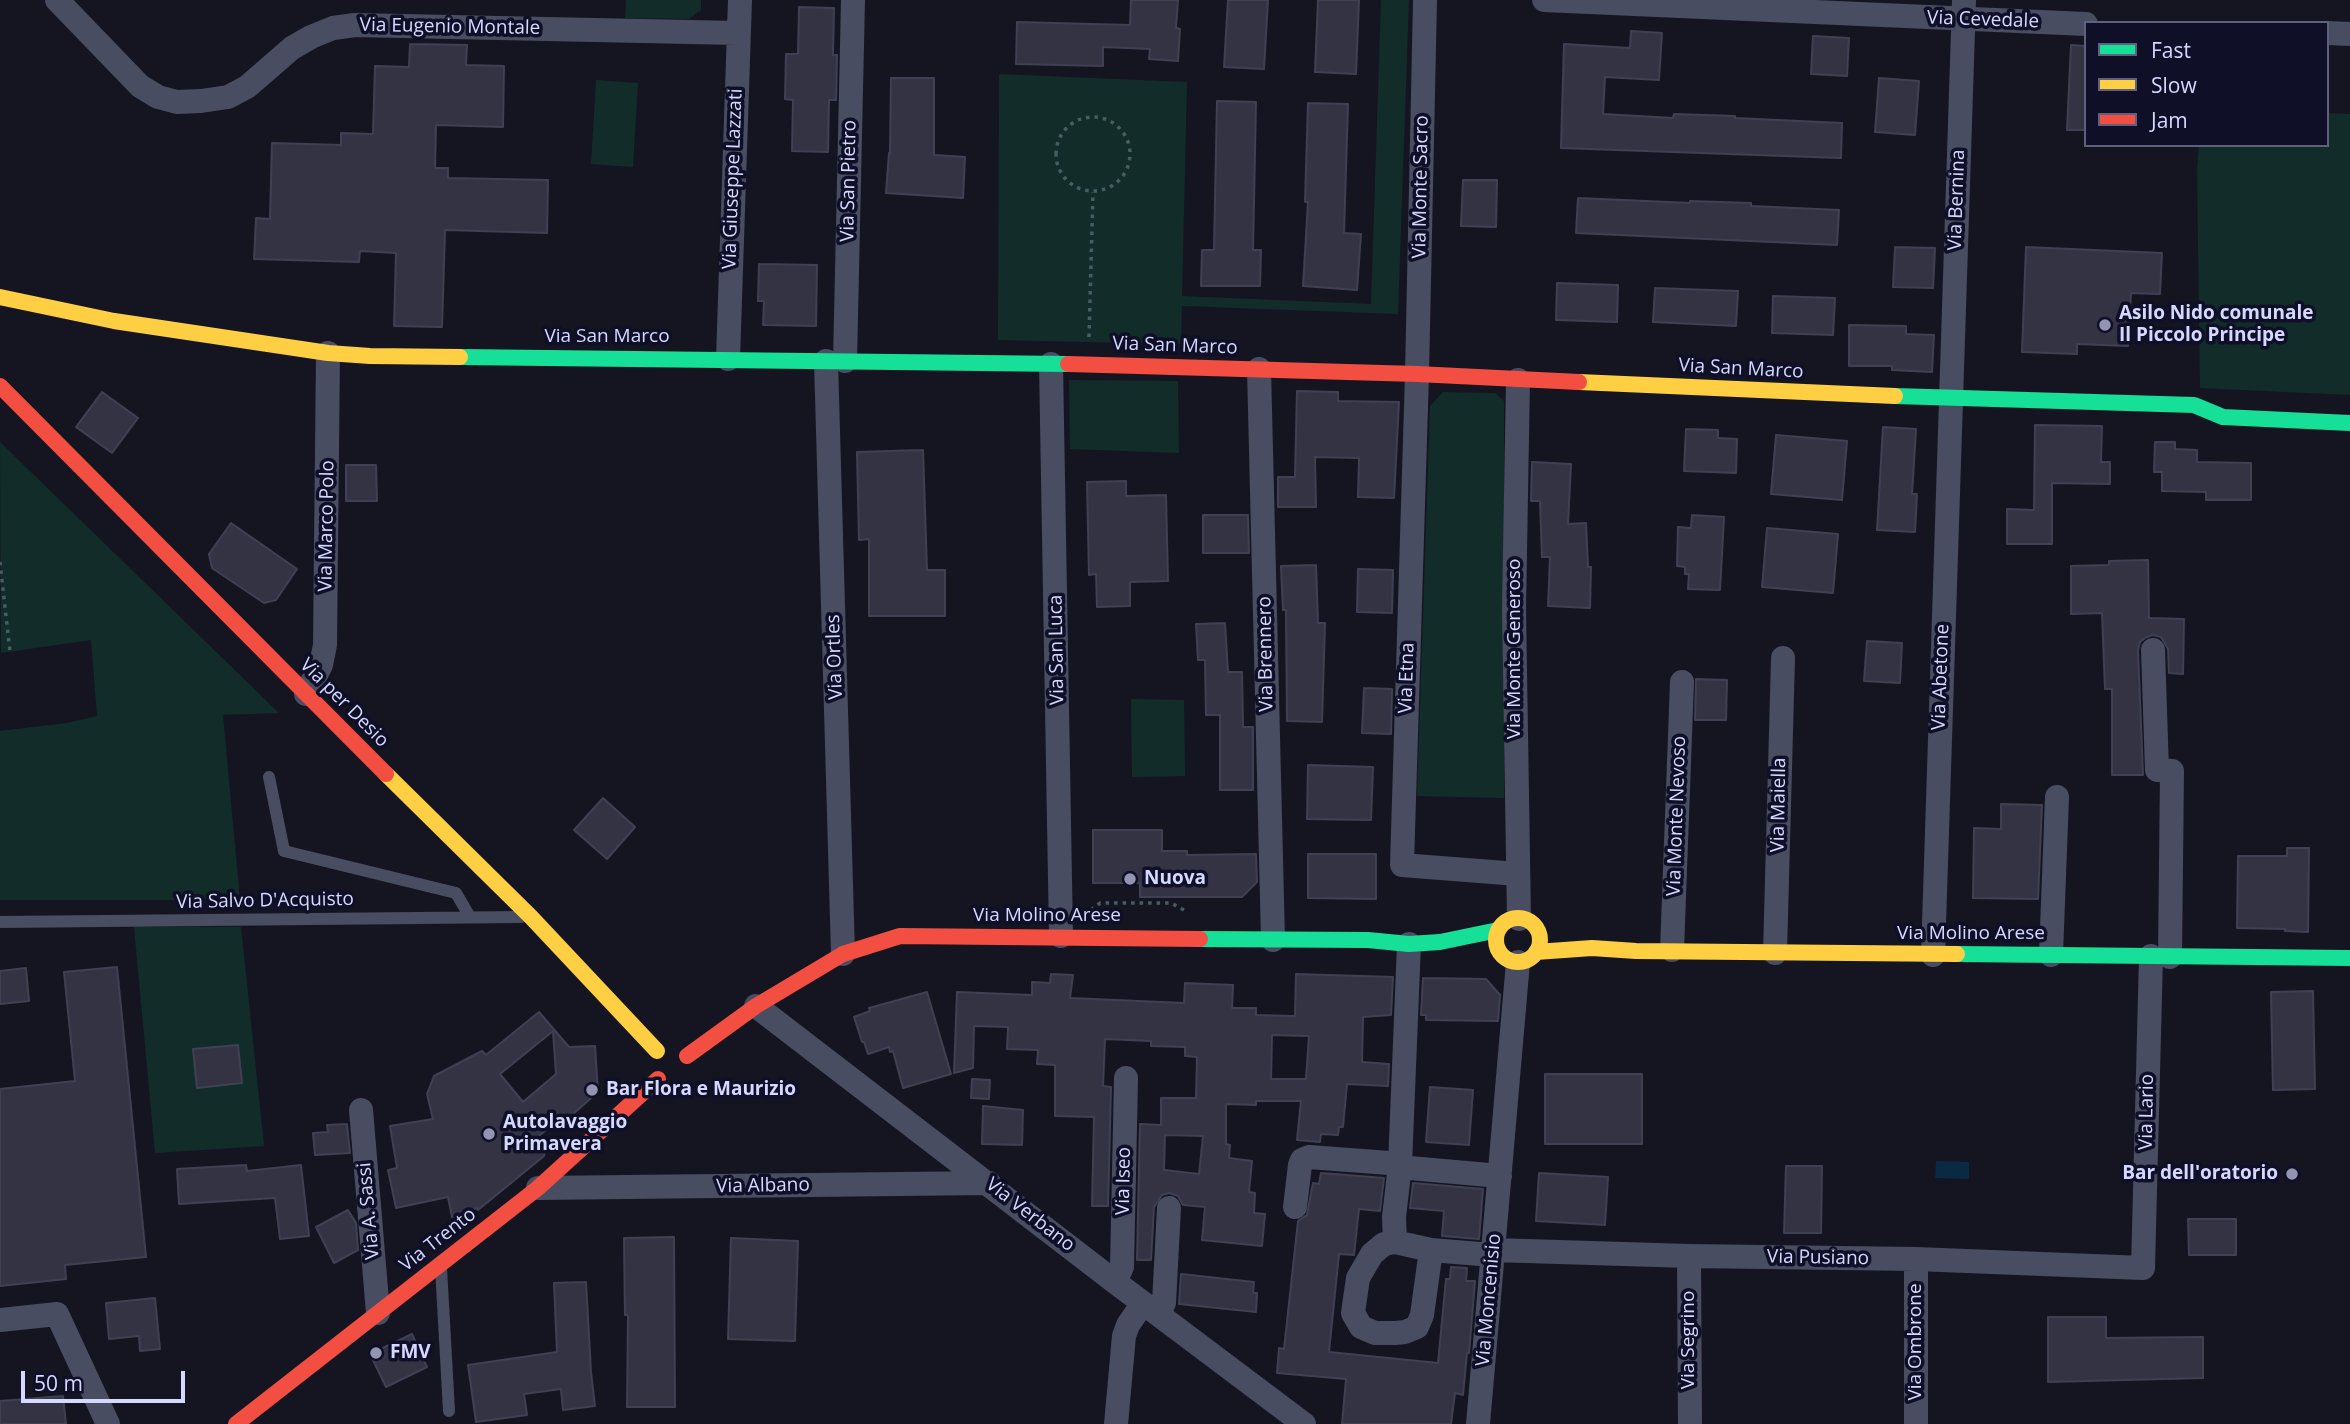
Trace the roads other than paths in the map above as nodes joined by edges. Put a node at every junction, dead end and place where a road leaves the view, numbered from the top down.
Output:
1 (57, 0) edge
2 (740, 0) edge
3 (853, 0) edge
4 (1425, 0) edge
5 (1544, 0) edge
6 (1963, 10) edge
7 (2084, 24) edge
8 (738, 33) junction
9 (2329, 33) edge
10 (2350, 34) edge
11 (0, 298) edge
12 (328, 353) junction
13 (727, 359) junction
14 (835, 361) junction
15 (1051, 364) junction
16 (1259, 369) junction
17 (1417, 374) junction
18 (1518, 380) junction
19 (0, 386) edge
20 (1950, 399) junction
21 (2350, 423) edge
22 (2153, 650) dead end
23 (1783, 658) dead end
24 (1682, 682) dead end
25 (306, 694) junction
26 (269, 777) dead end
27 (2057, 797) dead end
28 (1518, 874) junction
29 (470, 917) junction
30 (531, 917) junction
31 (0, 922) edge
32 (1517, 925) junction
33 (1061, 936) junction
34 (1273, 940) junction
35 (1440, 942) junction
36 (1409, 944) junction
37 (1592, 948) junction
38 (1672, 950) junction
39 (1775, 953) junction
40 (843, 954) junction
41 (1517, 955) junction
42 (1933, 955) junction
43 (2051, 955) junction
44 (2161, 957) junction
45 (2350, 958) edge
46 (755, 1006) junction
47 (676, 1054) junction
48 (1126, 1078) dead end
49 (360, 1110) dead end
50 (1400, 1165) junction
51 (1500, 1176) junction
52 (989, 1183) junction
53 (538, 1188) junction
54 (1295, 1207) dead end
55 (1169, 1208) dead end
56 (1395, 1242) junction
57 (1431, 1250) junction
58 (1493, 1253) junction
59 (1689, 1256) junction
60 (1916, 1259) junction
61 (441, 1264) junction
62 (2143, 1268) joint
63 (1115, 1282) junction
64 (1150, 1309) junction
65 (378, 1313) junction
66 (0, 1320) edge
67 (449, 1411) dead end
68 (1294, 1421) edge
69 (108, 1424) edge
70 (236, 1424) edge
71 (1116, 1424) edge
72 (1478, 1424) edge
73 (1690, 1424) edge
74 (1916, 1424) edge

1 - 8 street, Via Eugenio Montale
2 - 8 street, Via Giuseppe Lazzati
3 - 14 street, Via San Pietro
4 - 17 street, Via Monte Sacro
5 - 6 street, Via Cevedale
6 - 7 street, Via Cevedale
6 - 20 street, Via Bernina
8 - 13 street, Via Giuseppe Lazzati
9 - 10 street
11 - 12 street, Via San Marco
12 - 13 street, Via San Marco
12 - 25 street, Via Marco Polo
13 - 14 street, Via San Marco
14 - 15 street, Via San Marco
14 - 40 street, Via Ortles
15 - 16 street, Via San Marco
15 - 33 street, Via San Luca
16 - 17 street, Via San Marco
16 - 34 street, Via Brennero
17 - 18 street, Via San Marco
17 - 28 street, Via Etna
18 - 20 street, Via San Marco
18 - 28 street, Via Monte Generoso
19 - 25 street, Via per Desio
20 - 21 street, Via San Marco
20 - 42 street, Via Abetone
22 - 44 street, Via Lario
23 - 39 street, Via Maiella
24 - 38 street, Via Monte Nevoso
25 - 30 street, Via per Desio
26 - 29 lane
27 - 43 street
28 - 32 street, Via Monte Generoso
29 - 30 lane, Via Salvo D'Acquisto
29 - 31 lane, Via Salvo D'Acquisto
30 - 47 street, Via per Desio
32 - 35 street, Via Molino Arese
32 - 37 street, Via Molino Arese
32 - 41 street
32 - 41 street
33 - 34 street, Via Molino Arese
33 - 40 street, Via Molino Arese
34 - 36 street, Via Molino Arese
35 - 36 street, Via Molino Arese
35 - 41 street, Via Molino Arese
36 - 50 street
37 - 38 street, Via Molino Arese
37 - 41 street, Via Molino Arese
38 - 39 street, Via Molino Arese
39 - 42 street, Via Molino Arese
40 - 46 street, Via Molino Arese
41 - 51 street, Via Moncenisio
42 - 43 street, Via Molino Arese
43 - 44 street, Via Molino Arese
44 - 45 street, Via Molino Arese
44 - 62 street, Via Lario
46 - 47 street, Via Molino Arese
46 - 52 street, Via Verbano
47 - 53 street, Via Trento
48 - 63 street, Via Iseo
49 - 65 street, Via A. Sassi
50 - 51 street
50 - 54 street
50 - 56 street
51 - 58 street, Via Moncenisio
52 - 53 street, Via Albano
52 - 63 street, Via Verbano
53 - 61 street, Via Trento
55 - 64 street
56 - 57 street
56 - 57 street
57 - 58 street, Via Pusiano
58 - 59 street, Via Pusiano
58 - 72 street, Via Moncenisio
59 - 60 street, Via Pusiano
59 - 73 street, Via Segrino
60 - 62 street, Via Pusiano
60 - 74 street, Via Ombrone
61 - 65 street, Via Trento
61 - 67 lane
63 - 64 street, Via Verbano
64 - 68 street, Via Verbano
64 - 71 street
65 - 70 street, Via Trento
66 - 69 street

